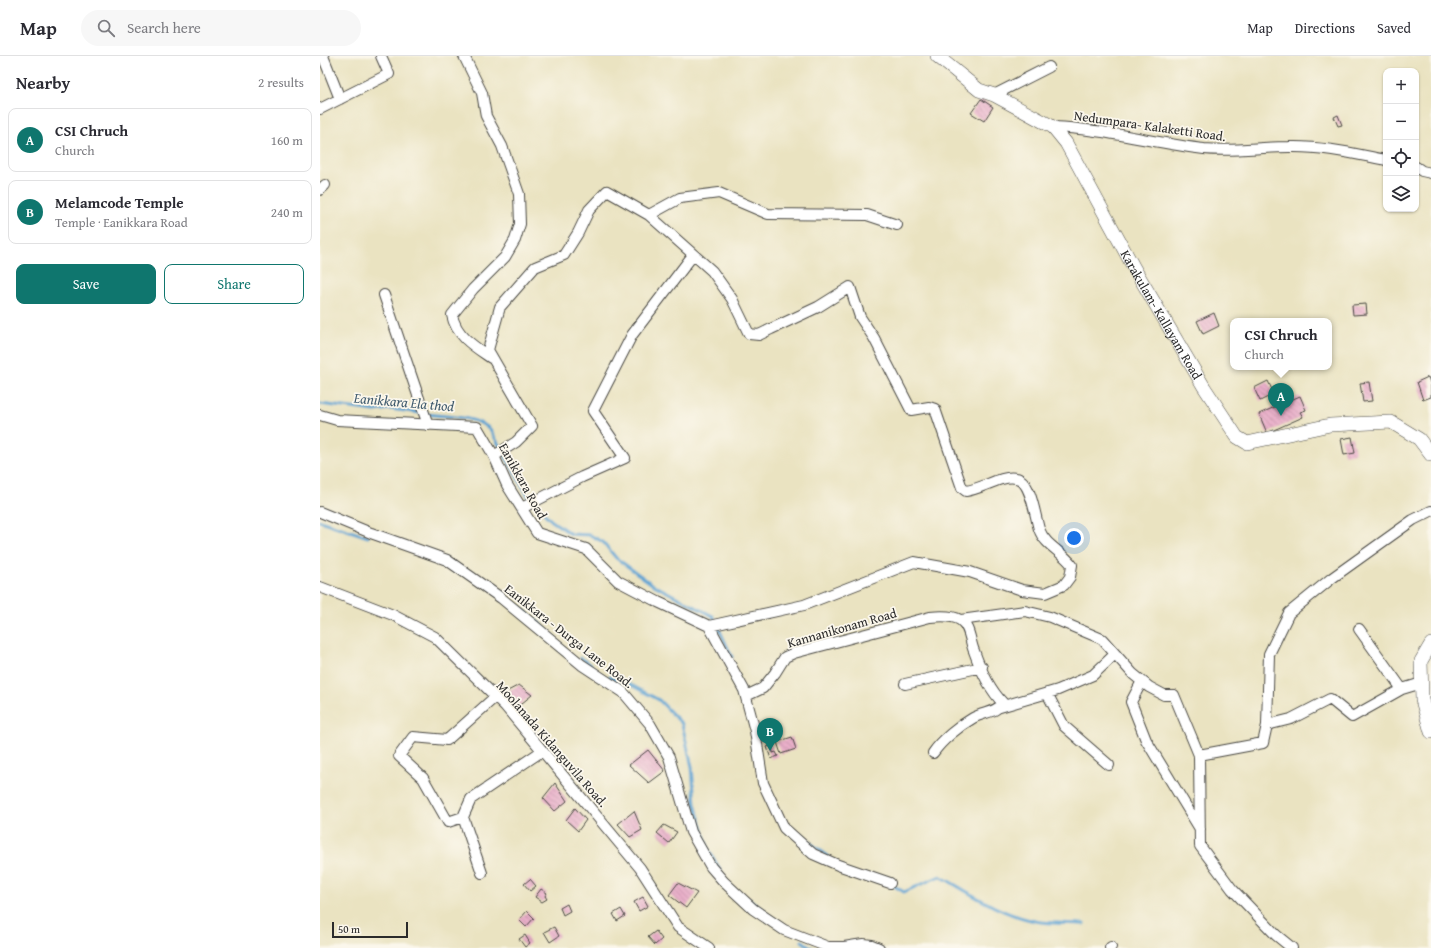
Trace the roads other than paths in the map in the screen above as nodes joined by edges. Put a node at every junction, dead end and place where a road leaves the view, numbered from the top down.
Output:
1 (323, 56) edge
2 (381, 56) edge
3 (464, 56) edge
4 (937, 56) edge
5 (1049, 67) dead end
6 (994, 95) junction
7 (340, 99) junction
8 (320, 109) edge
9 (1053, 127) junction
10 (1383, 159) edge
11 (1419, 169) edge
12 (1431, 173) edge
13 (649, 215) junction
14 (897, 225) dead end
15 (693, 255) junction
16 (384, 295) dead end
17 (494, 359) junction
18 (320, 415) edge
19 (428, 425) junction
20 (500, 452) junction
21 (1431, 455) edge
22 (522, 508) junction
23 (1431, 511) edge
24 (320, 512) edge
25 (320, 587) edge
26 (961, 620) junction
27 (714, 625) junction
28 (1359, 629) dead end
29 (1431, 644) edge
30 (1115, 654) junction
31 (982, 667) junction
32 (1142, 681) junction
33 (1422, 683) junction
34 (904, 684) dead end
35 (1402, 689) junction
36 (1047, 693) junction
37 (748, 695) junction
38 (495, 697) junction
39 (1000, 707) junction
40 (1267, 725) junction
41 (1431, 732) edge
42 (542, 751) junction
43 (933, 753) dead end
44 (1199, 755) junction
45 (1109, 765) dead end
46 (463, 817) junction
47 (1200, 829) junction
48 (482, 873) dead end
49 (890, 883) dead end
50 (709, 948) edge
51 (879, 948) edge
52 (1292, 948) edge

1 - 7 street
2 - 7 street
3 - 17 street
4 - 6 street, Karakulam- Kallayam Road
5 - 6 street
6 - 9 street, Karakulam- Kallayam Road
7 - 8 street
9 - 10 street, Nedumpara- Kalaketti Road.
9 - 21 street, Karakulam- Kallayam Road
11 - 12 street
13 - 14 street
13 - 15 street
13 - 17 street
15 - 22 street
15 - 27 street
16 - 19 street
17 - 20 street
18 - 19 street, Eanikkara Road
19 - 20 street, Eanikkara Road
20 - 22 street, Eanikkara Road
22 - 27 street, Eanikkara Road
23 - 40 street
24 - 51 street, Eanikkara - Durga Lane Road.
25 - 38 street, Moolanada Kidanguvila Road.
26 - 30 street, Kannanikonam Road
26 - 31 street
26 - 37 street, Kannanikonam Road
27 - 37 street
28 - 35 street
29 - 33 street
30 - 32 street, Kannanikonam Road
30 - 36 street
31 - 34 street
31 - 39 street
32 - 44 street, Kannanikonam Road
32 - 47 street
33 - 35 street
33 - 41 street
35 - 40 street
36 - 39 street
36 - 45 street
37 - 49 street
38 - 42 street, Moolanada Kidanguvila Road.
38 - 46 street
39 - 43 street
40 - 44 street
42 - 46 street
42 - 50 street, Moolanada Kidanguvila Road.
44 - 47 street, Kannanikonam Road
46 - 48 street
47 - 52 street, Kannanikonam Road

